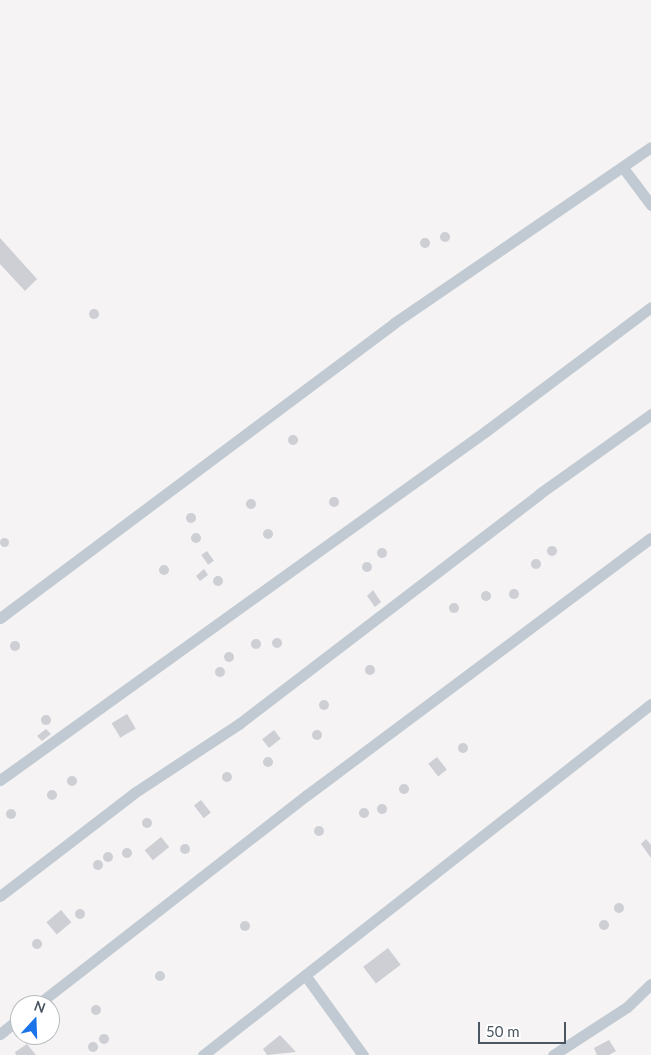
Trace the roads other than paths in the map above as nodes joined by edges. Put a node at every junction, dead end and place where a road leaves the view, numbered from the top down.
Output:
1 (651, 147) edge
2 (624, 169) junction
3 (651, 205) edge
4 (651, 307) edge
5 (651, 414) edge
6 (651, 538) edge
7 (0, 618) edge
8 (651, 704) edge
9 (0, 780) edge
10 (0, 896) edge
11 (305, 974) junction
12 (651, 984) edge
13 (50, 995) edge
14 (10, 1026) edge
15 (0, 1034) edge
16 (203, 1055) edge
17 (362, 1055) edge
18 (553, 1055) edge

1 - 2 street
2 - 3 street
2 - 7 street
4 - 9 street
5 - 10 street
6 - 13 street
8 - 11 street
11 - 16 street
11 - 17 street
12 - 18 street
14 - 15 street

